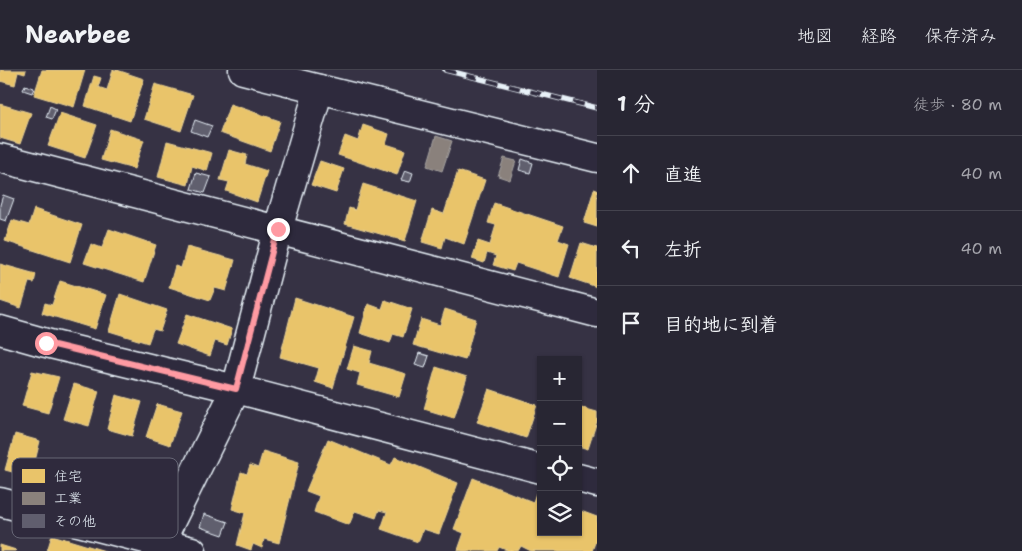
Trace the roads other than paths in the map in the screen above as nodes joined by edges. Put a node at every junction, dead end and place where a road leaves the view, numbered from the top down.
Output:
1 (243, 70) edge
2 (319, 89) junction
3 (0, 158) edge
4 (597, 158) edge
5 (278, 229) junction
6 (597, 313) edge
7 (0, 330) edge
8 (236, 389) junction
9 (537, 468) edge
10 (582, 479) edge
11 (597, 483) edge
12 (178, 506) edge
13 (126, 538) edge
14 (158, 547) edge
15 (192, 551) edge

1 - 2 street
2 - 4 street
2 - 5 street
3 - 5 street
5 - 6 street
5 - 8 street
7 - 8 street
8 - 9 street
8 - 12 street
10 - 11 street
13 - 14 street
14 - 15 street

